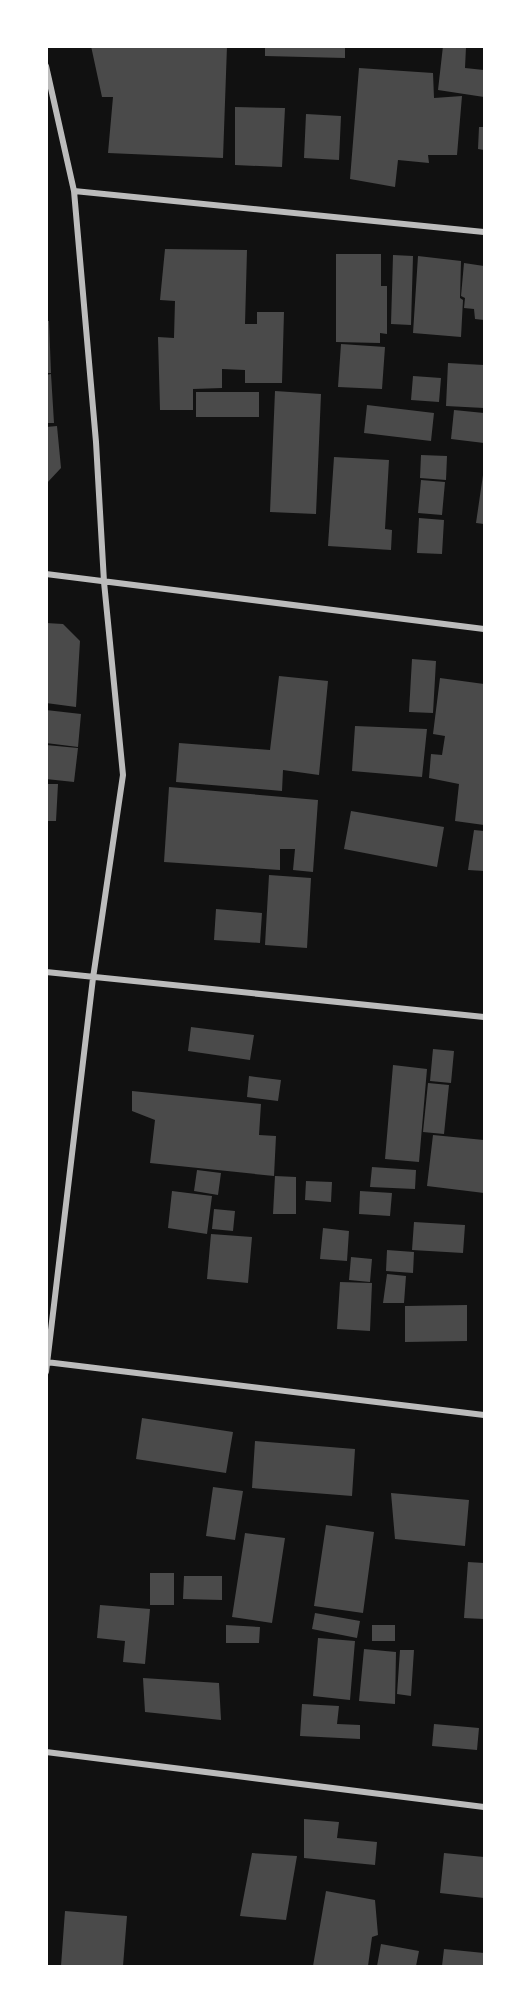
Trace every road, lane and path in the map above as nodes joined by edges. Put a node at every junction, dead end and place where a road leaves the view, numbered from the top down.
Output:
1 (46, 66) edge
2 (74, 191) junction
3 (484, 232) edge
4 (46, 574) edge
5 (104, 582) junction
6 (484, 629) edge
7 (46, 972) edge
8 (93, 978) junction
9 (484, 1017) edge
10 (47, 1362) edge
11 (46, 1372) edge
12 (484, 1415) edge
13 (46, 1752) edge
14 (484, 1807) edge

1 - 2 street
2 - 3 street
2 - 5 street
4 - 5 street
5 - 6 street
5 - 8 street
7 - 8 street
8 - 9 street
8 - 10 street
10 - 11 street
10 - 12 street
13 - 14 street

